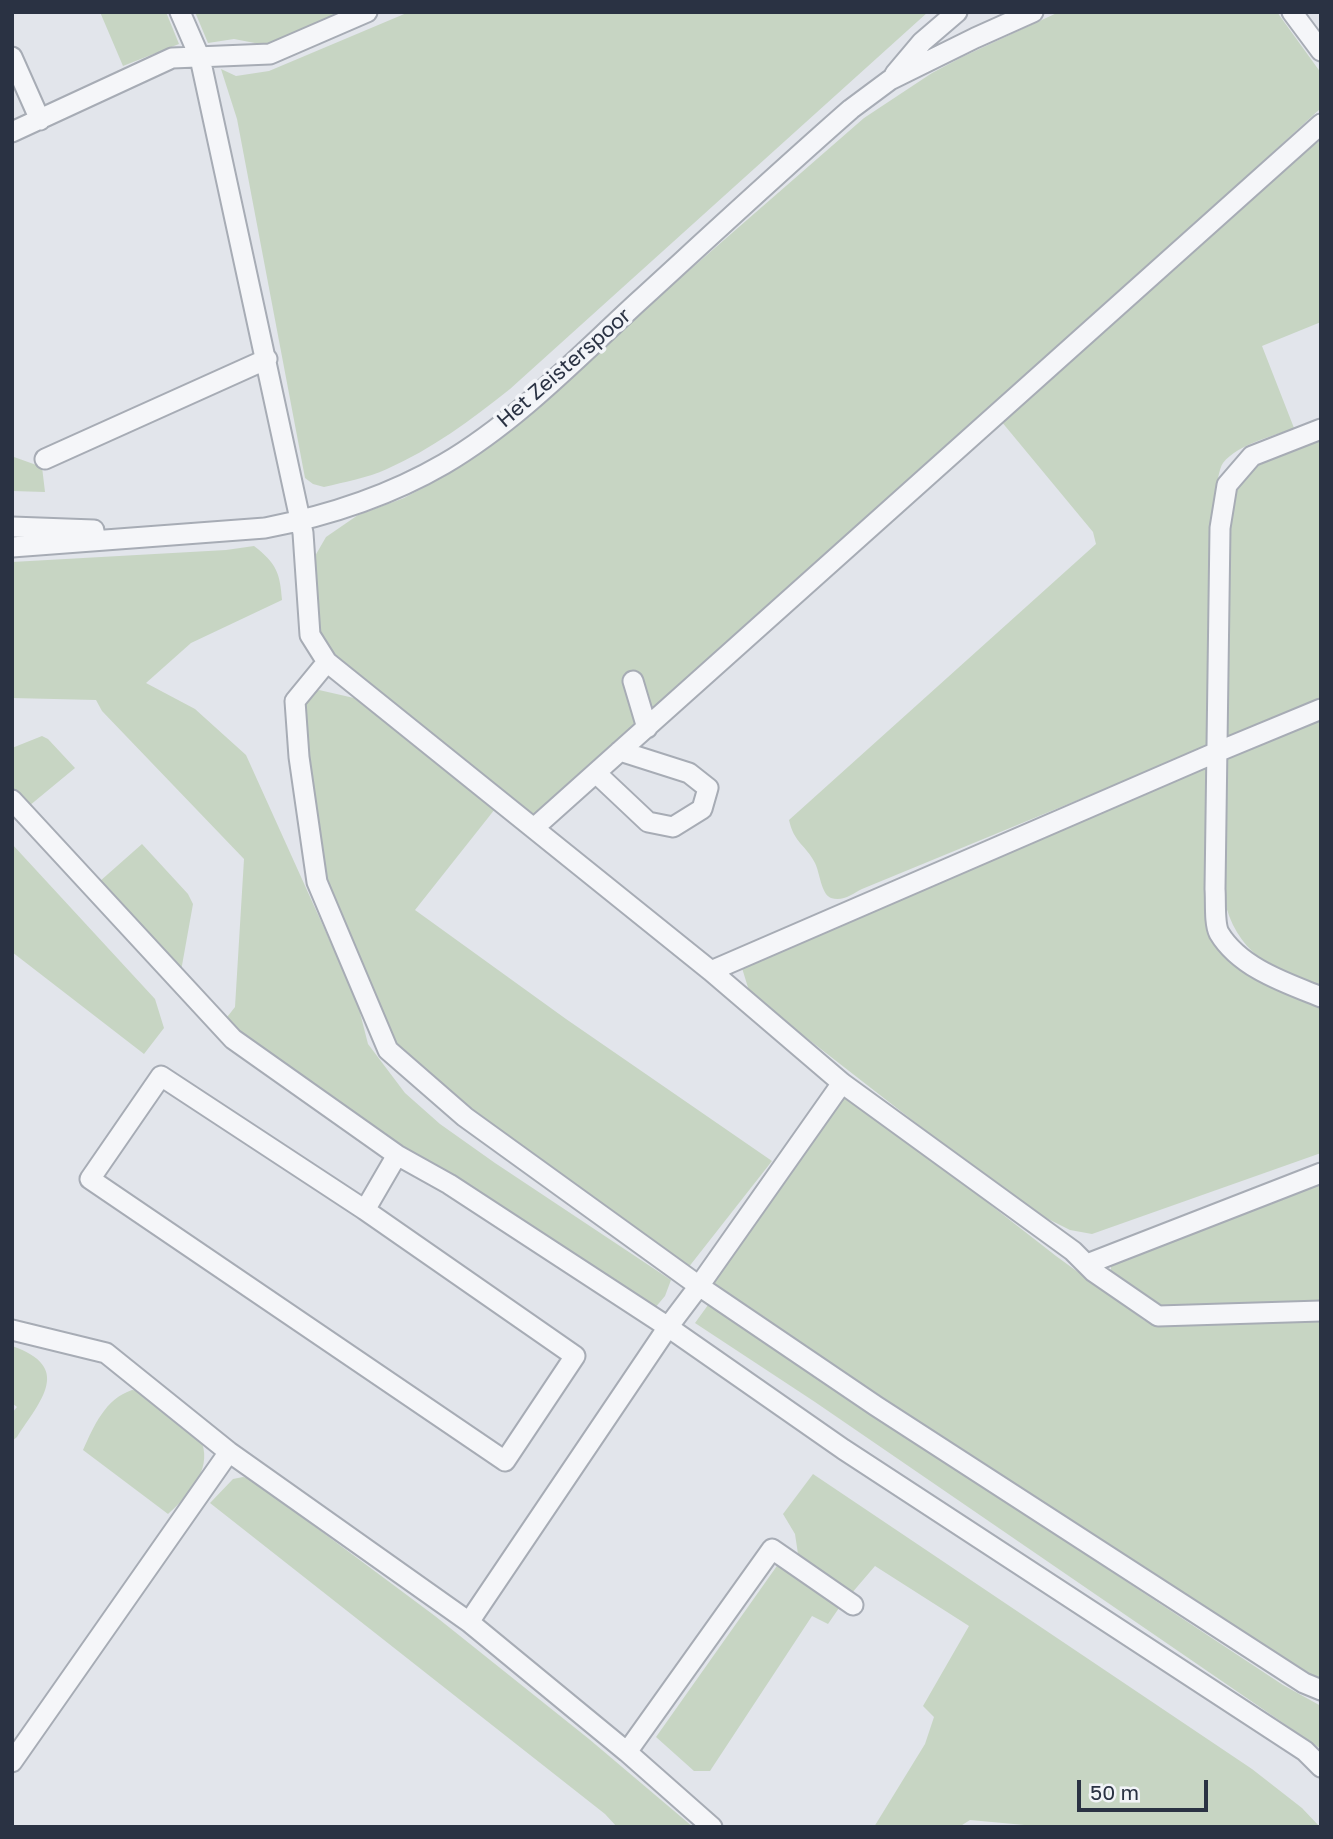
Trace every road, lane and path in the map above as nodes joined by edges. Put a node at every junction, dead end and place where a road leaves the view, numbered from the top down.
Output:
1 (180, 12) edge
2 (367, 12) edge
3 (957, 12) edge
4 (1033, 12) edge
5 (1292, 12) edge
6 (1321, 51) edge
7 (12, 57) edge
8 (200, 58) junction
9 (890, 80) junction
10 (40, 120) junction
11 (1321, 124) edge
12 (12, 132) edge
13 (267, 359) junction
14 (1321, 429) edge
15 (45, 459) dead end
16 (300, 522) junction
17 (12, 527) edge
18 (175, 534) junction
19 (12, 547) edge
20 (327, 662) junction
21 (633, 681) dead end
22 (1321, 709) edge
23 (646, 728) junction
24 (620, 751) junction
25 (1217, 752) junction
26 (596, 773) junction
27 (12, 800) edge
28 (534, 828) junction
29 (711, 971) junction
30 (1321, 997) edge
31 (842, 1083) junction
32 (397, 1155) junction
33 (1321, 1173) edge
34 (365, 1210) junction
35 (1087, 1265) junction
36 (699, 1286) junction
37 (1321, 1311) edge
38 (668, 1327) junction
39 (12, 1330) edge
40 (229, 1452) junction
41 (853, 1605) dead end
42 (469, 1622) junction
43 (1321, 1690) edge
44 (627, 1752) junction
45 (12, 1762) edge
46 (1321, 1767) edge
47 (708, 1824) edge

1 - 8 street
2 - 8 street
3 - 9 street, Het Zeisterspoor
4 - 9 street, Het Zeisterspoor
5 - 6 street
7 - 10 street
8 - 10 street
8 - 13 street
9 - 16 street, Het Zeisterspoor
10 - 12 street
11 - 23 street
13 - 15 street
13 - 16 street
14 - 25 street
16 - 18 street, Het Zeisterspoor
16 - 20 street
17 - 18 street, Het Zeisterspoor
18 - 19 street, Het Zeisterspoor
20 - 28 street
20 - 36 street
21 - 23 street
22 - 25 street
23 - 24 street
24 - 26 street
24 - 26 street
25 - 29 street
25 - 30 street
26 - 28 street
27 - 32 street
28 - 29 street
29 - 31 street
31 - 35 street
31 - 36 street
32 - 34 street
32 - 38 street
33 - 35 street
34 - 34 street
35 - 37 street
36 - 38 street
36 - 43 street
38 - 42 street
38 - 46 street
39 - 40 street
40 - 42 street
40 - 45 street
41 - 44 street
42 - 44 street
44 - 47 street

